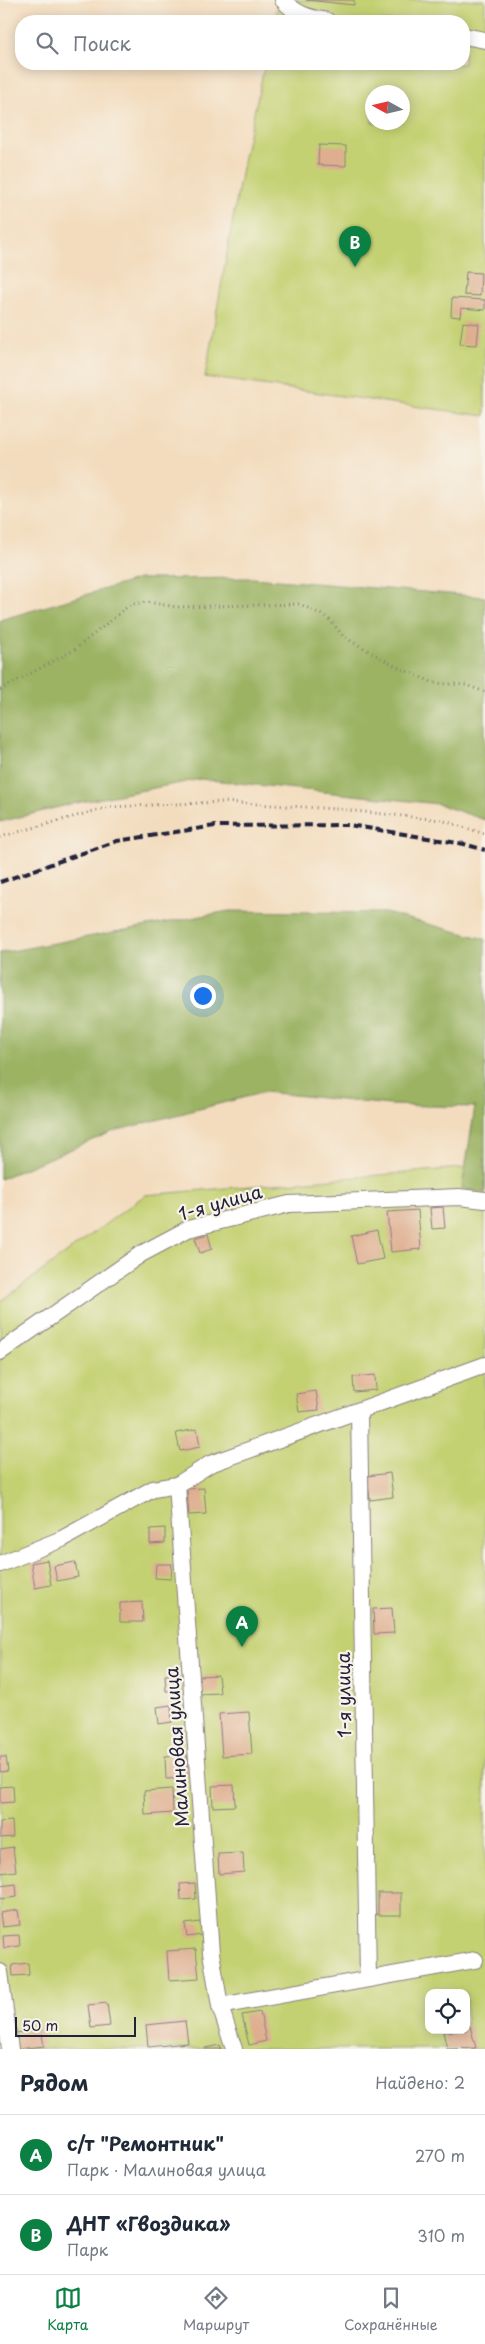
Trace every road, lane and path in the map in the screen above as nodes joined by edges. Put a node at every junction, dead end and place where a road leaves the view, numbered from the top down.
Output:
1 (283, 0) edge
2 (303, 15) edge
3 (470, 37) edge
4 (485, 40) edge
5 (0, 690) edge
6 (485, 692) edge
7 (485, 834) edge
8 (0, 837) edge
9 (485, 1200) edge
10 (0, 1352) edge
11 (485, 1365) edge
12 (359, 1411) junction
13 (177, 1485) junction
14 (0, 1564) edge
15 (474, 1960) dead end
16 (0, 1972) edge
17 (368, 1979) junction
18 (220, 2006) junction
19 (4, 2026) edge
20 (10, 2049) edge
21 (234, 2049) edge

1 - 2 street
3 - 4 street
5 - 6 path
7 - 8 path
9 - 10 street, 1-я улица
11 - 12 street
12 - 13 street
12 - 17 street, 1-я улица
13 - 14 street
13 - 18 street, Малиновая улица
15 - 17 street
16 - 19 street
17 - 18 street
18 - 21 street, Малиновая улица
19 - 20 street

